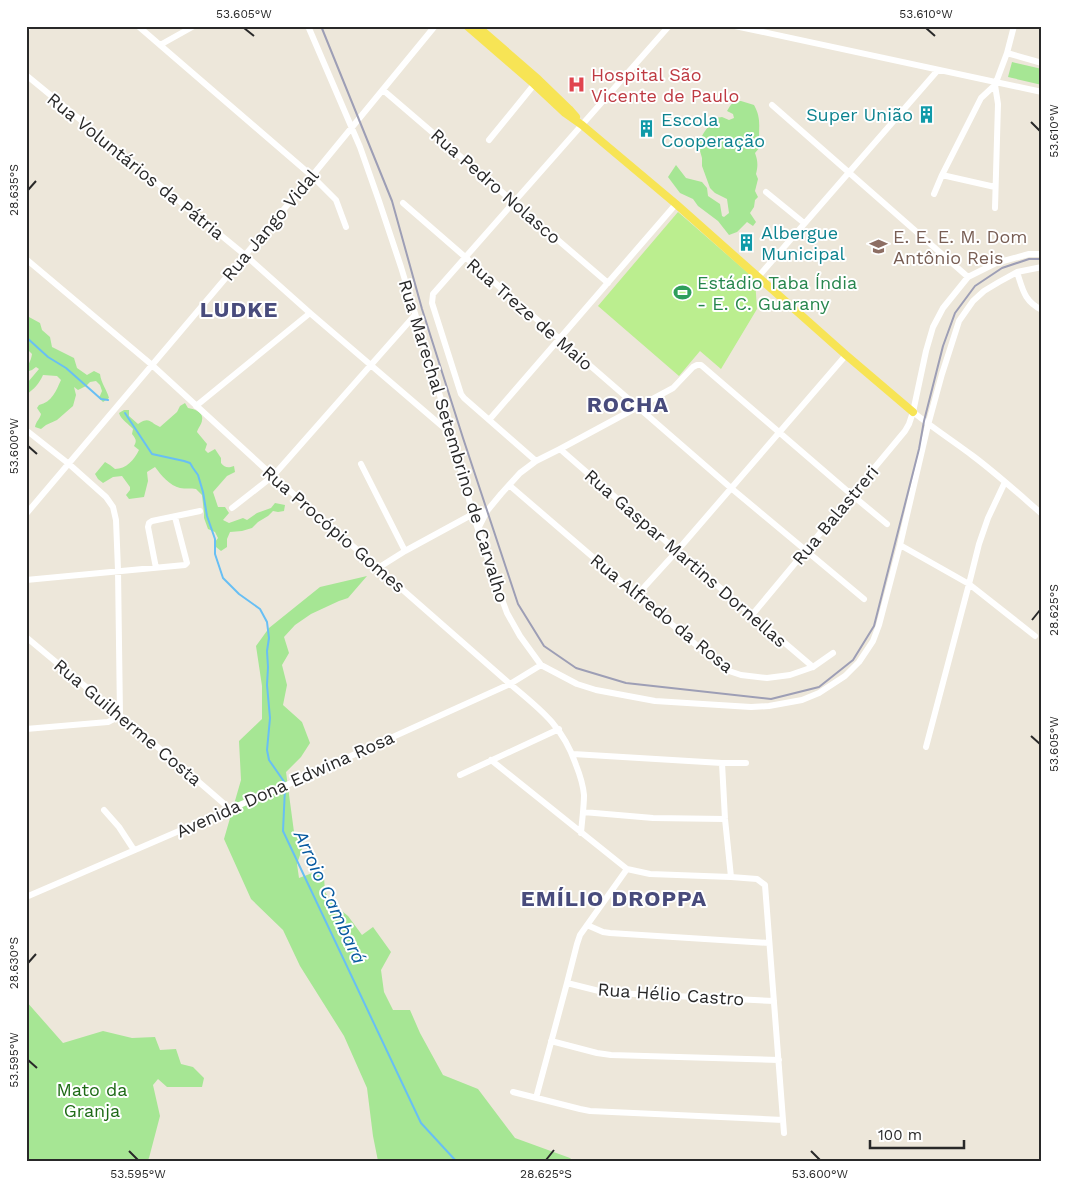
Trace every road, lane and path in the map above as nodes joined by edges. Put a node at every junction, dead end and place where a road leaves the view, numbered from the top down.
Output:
1 (29, 26) edge
2 (138, 26) edge
3 (194, 26) edge
4 (308, 26) edge
5 (435, 26) edge
6 (467, 26) edge
7 (477, 26) edge
8 (669, 26) edge
9 (735, 26) edge
10 (1014, 26) edge
11 (26, 30) edge
12 (160, 45) junction
13 (1007, 53) junction
14 (1042, 63) edge
15 (938, 70) junction
16 (26, 76) edge
17 (536, 82) junction
18 (995, 83) junction
19 (383, 90) junction
20 (1042, 92) edge
21 (772, 105) dead end
22 (582, 125) junction
23 (351, 128) junction
24 (489, 140) dead end
25 (847, 172) junction
26 (942, 175) junction
27 (312, 176) junction
28 (995, 186) junction
29 (766, 192) dead end
30 (934, 194) dead end
31 (514, 202) junction
32 (403, 204) dead end
33 (676, 204) junction
34 (995, 208) dead end
35 (804, 223) junction
36 (346, 228) dead end
37 (1042, 254) edge
38 (245, 256) junction
39 (465, 258) junction
40 (26, 259) edge
41 (1042, 267) edge
42 (1017, 272) junction
43 (758, 276) junction
44 (968, 277) junction
45 (608, 283) junction
46 (1042, 310) edge
47 (310, 313) junction
48 (415, 315) junction
49 (559, 340) junction
50 (846, 355) junction
51 (370, 364) junction
52 (152, 366) junction
53 (196, 406) junction
54 (637, 406) junction
55 (913, 412) junction
56 (489, 420) junction
57 (928, 425) junction
58 (26, 430) edge
59 (779, 432) junction
60 (451, 434) junction
61 (560, 449) junction
62 (536, 460) junction
63 (69, 464) junction
64 (361, 464) dead end
65 (273, 476) junction
66 (1005, 482) junction
67 (509, 485) junction
68 (731, 488) junction
69 (852, 496) junction
70 (232, 508) dead end
71 (200, 511) dead end
72 (487, 511) junction
73 (26, 514) edge
74 (474, 514) junction
75 (1042, 514) edge
76 (175, 517) junction
77 (887, 524) dead end
78 (478, 529) junction
79 (900, 545) junction
80 (405, 551) junction
81 (677, 551) junction
82 (805, 551) junction
83 (156, 568) junction
84 (378, 568) junction
85 (118, 570) junction
86 (26, 580) edge
87 (969, 584) junction
88 (637, 595) junction
89 (864, 599) dead end
90 (752, 615) junction
91 (1035, 636) dead end
92 (26, 637) edge
93 (833, 653) dead end
94 (541, 665) junction
95 (813, 667) junction
96 (510, 684) junction
97 (120, 716) junction
98 (559, 728) junction
99 (26, 729) edge
100 (926, 747) dead end
101 (573, 754) junction
102 (491, 760) junction
103 (722, 763) junction
104 (746, 763) dead end
105 (460, 775) dead end
106 (230, 808) junction
107 (104, 810) dead end
108 (583, 812) junction
109 (725, 819) junction
110 (581, 833) junction
111 (134, 850) junction
112 (627, 869) junction
113 (731, 877) junction
114 (26, 897) edge
115 (587, 925) junction
116 (769, 942) junction
117 (568, 984) junction
118 (774, 1001) junction
119 (551, 1041) junction
120 (779, 1060) junction
121 (513, 1092) dead end
122 (536, 1098) junction
123 (783, 1120) junction
124 (784, 1133) dead end

1 - 11 street
2 - 12 street
3 - 12 street
4 - 23 street, Rua Marechal Setembrino de Carvalho
5 - 19 street, Rua Jango Vidal
6 - 17 main road
7 - 17 main road
8 - 22 street
9 - 15 street
10 - 13 street
12 - 27 street
13 - 14 street
13 - 18 street
15 - 18 street
15 - 25 street
16 - 38 street, Rua Voluntários da Pátria
17 - 22 main road
17 - 24 street
18 - 20 street
18 - 26 street
18 - 28 street
19 - 23 street, Rua Jango Vidal
19 - 31 street, Rua Pedro Nolasco
21 - 25 street
22 - 31 street
22 - 33 main road
23 - 27 street, Rua Jango Vidal
23 - 48 street, Rua Marechal Setembrino de Carvalho
25 - 35 street
25 - 44 street
26 - 28 street
26 - 30 street
27 - 36 street
27 - 38 street, Rua Jango Vidal
28 - 34 street
29 - 35 street
31 - 39 street
31 - 45 street, Rua Pedro Nolasco
32 - 39 street, Rua Treze de Maio
33 - 43 main road
33 - 45 street
35 - 43 street
37 - 44 street
38 - 47 street, Rua Voluntários da Pátria
38 - 52 street, Rua Jango Vidal
39 - 49 street, Rua Treze de Maio
39 - 56 street
40 - 52 street, Rua Procópio Gomes
41 - 42 street, Rua Marechal Setembrino de Carvalho
42 - 46 street
42 - 57 street, Rua Marechal Setembrino de Carvalho
43 - 50 main road
44 - 55 street
45 - 49 street
47 - 51 street, Rua Voluntários da Pátria
47 - 53 street
48 - 51 street
48 - 60 street, Rua Marechal Setembrino de Carvalho
49 - 54 street, Rua Treze de Maio
49 - 56 street
50 - 55 main road
50 - 59 street
51 - 60 street, Rua Voluntários da Pátria
51 - 65 street
52 - 53 street, Rua Procópio Gomes
52 - 63 street, Rua Jango Vidal
53 - 65 street, Rua Procópio Gomes
54 - 59 street
54 - 61 street
54 - 68 street, Rua Treze de Maio
55 - 57 street
55 - 69 street, Rua Balastreri
56 - 62 street
57 - 66 street
57 - 79 street, Rua Marechal Setembrino de Carvalho
58 - 63 street
59 - 68 street
59 - 69 street
60 - 74 street, Rua Marechal Setembrino de Carvalho
61 - 62 street
61 - 81 street, Rua Gaspar Martins Dornellas
62 - 67 street
63 - 73 street, Rua Jango Vidal
63 - 85 street
64 - 80 street
65 - 70 street
65 - 84 street, Rua Procópio Gomes
66 - 75 street
66 - 87 street
67 - 72 street
67 - 88 street, Rua Alfredo da Rosa
68 - 81 street
68 - 82 street, Rua Treze de Maio
69 - 77 street
69 - 82 street, Rua Balastreri
71 - 76 street
72 - 74 street
72 - 78 street
74 - 78 street, Rua Marechal Setembrino de Carvalho
74 - 80 street
76 - 83 street
76 - 83 street
78 - 94 street, Rua Marechal Setembrino de Carvalho
79 - 87 street
79 - 94 street, Rua Marechal Setembrino de Carvalho
80 - 84 street
81 - 88 street
81 - 90 street, Rua Gaspar Martins Dornellas
82 - 89 street, Rua Treze de Maio
82 - 90 street, Rua Balastreri
83 - 85 street
84 - 96 street, Rua Procópio Gomes
85 - 86 street
85 - 97 street
87 - 91 street
87 - 100 street
88 - 95 street, Rua Alfredo da Rosa
90 - 95 street, Rua Gaspar Martins Dornellas
92 - 97 street, Rua Guilherme Costa
93 - 95 street, Rua Alfredo da Rosa
94 - 96 street, Avenida Dona Edwina Rosa
96 - 98 street, Rua Procópio Gomes
96 - 106 street, Avenida Dona Edwina Rosa
97 - 99 street
97 - 106 street, Rua Guilherme Costa
98 - 101 street, Rua Procópio Gomes
98 - 102 street
101 - 103 street
101 - 108 street, Rua Procópio Gomes
102 - 105 street
102 - 110 street
103 - 104 street
103 - 109 street
106 - 111 street, Avenida Dona Edwina Rosa
107 - 111 street
108 - 109 street
108 - 110 street, Rua Procópio Gomes
109 - 113 street
110 - 112 street
111 - 114 street, Avenida Dona Edwina Rosa
112 - 113 street
112 - 115 street
113 - 116 street
115 - 116 street
115 - 117 street
116 - 118 street
117 - 118 street, Rua Hélio Castro
117 - 119 street
118 - 120 street
119 - 120 street
119 - 122 street
120 - 123 street
121 - 122 street
122 - 123 street
123 - 124 street

